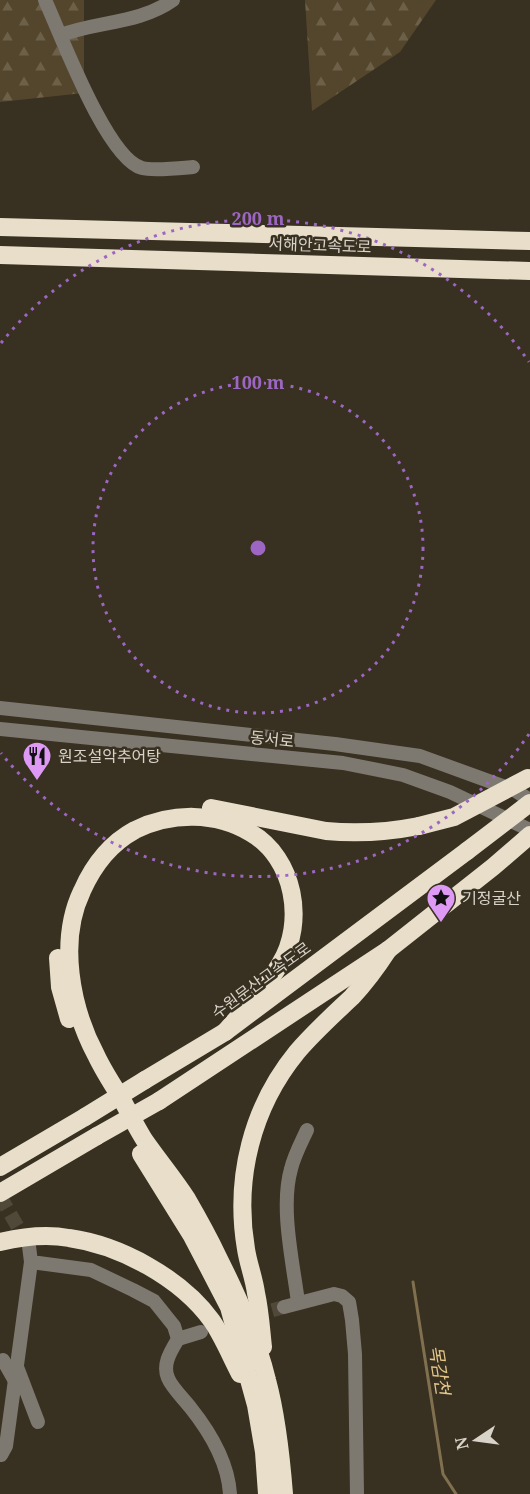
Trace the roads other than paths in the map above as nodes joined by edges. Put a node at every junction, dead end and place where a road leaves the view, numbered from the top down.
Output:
1 (45, 0) edge
2 (173, 0) edge
3 (61, 35) junction
4 (193, 167) dead end
5 (0, 226) edge
6 (530, 241) edge
7 (0, 255) edge
8 (530, 273) edge
9 (0, 708) edge
10 (0, 729) edge
11 (529, 778) edge
12 (530, 801) edge
13 (530, 830) edge
14 (530, 835) edge
15 (388, 950) junction
16 (225, 1032) junction
17 (307, 1130) dead end
18 (0, 1167) edge
19 (0, 1193) edge
20 (0, 1242) edge
21 (29, 1246) tunnel mouth
22 (31, 1262) junction
23 (298, 1302) junction
24 (284, 1307) tunnel mouth
25 (201, 1332) dead end
26 (178, 1340) junction
27 (10, 1363) junction
28 (267, 1379) junction
29 (256, 1405) junction
30 (0, 1414) edge
31 (38, 1422) dead end
32 (9, 1427) junction
33 (1, 1455) edge
34 (230, 1494) edge
35 (267, 1494) edge
36 (284, 1494) edge
37 (357, 1494) edge

1 - 3 street
2 - 3 street
3 - 4 street
5 - 6 highway, 서해안고속도로
7 - 8 highway, 서해안고속도로
9 - 12 street, 동서로
10 - 13 street, 동서로
11 - 29 highway, bridge
12 - 16 highway, 수원문산고속도로, bridge
14 - 15 highway
15 - 19 highway, bridge
15 - 28 highway
16 - 18 highway, 수원문산고속도로, bridge
16 - 28 highway
17 - 23 street
20 - 29 highway
21 - 22 street
22 - 26 street
22 - 27 street
23 - 24 street
23 - 37 street
25 - 26 street
26 - 34 street
27 - 31 street
27 - 32 street
28 - 36 highway
29 - 35 highway
30 - 32 street
32 - 33 street

